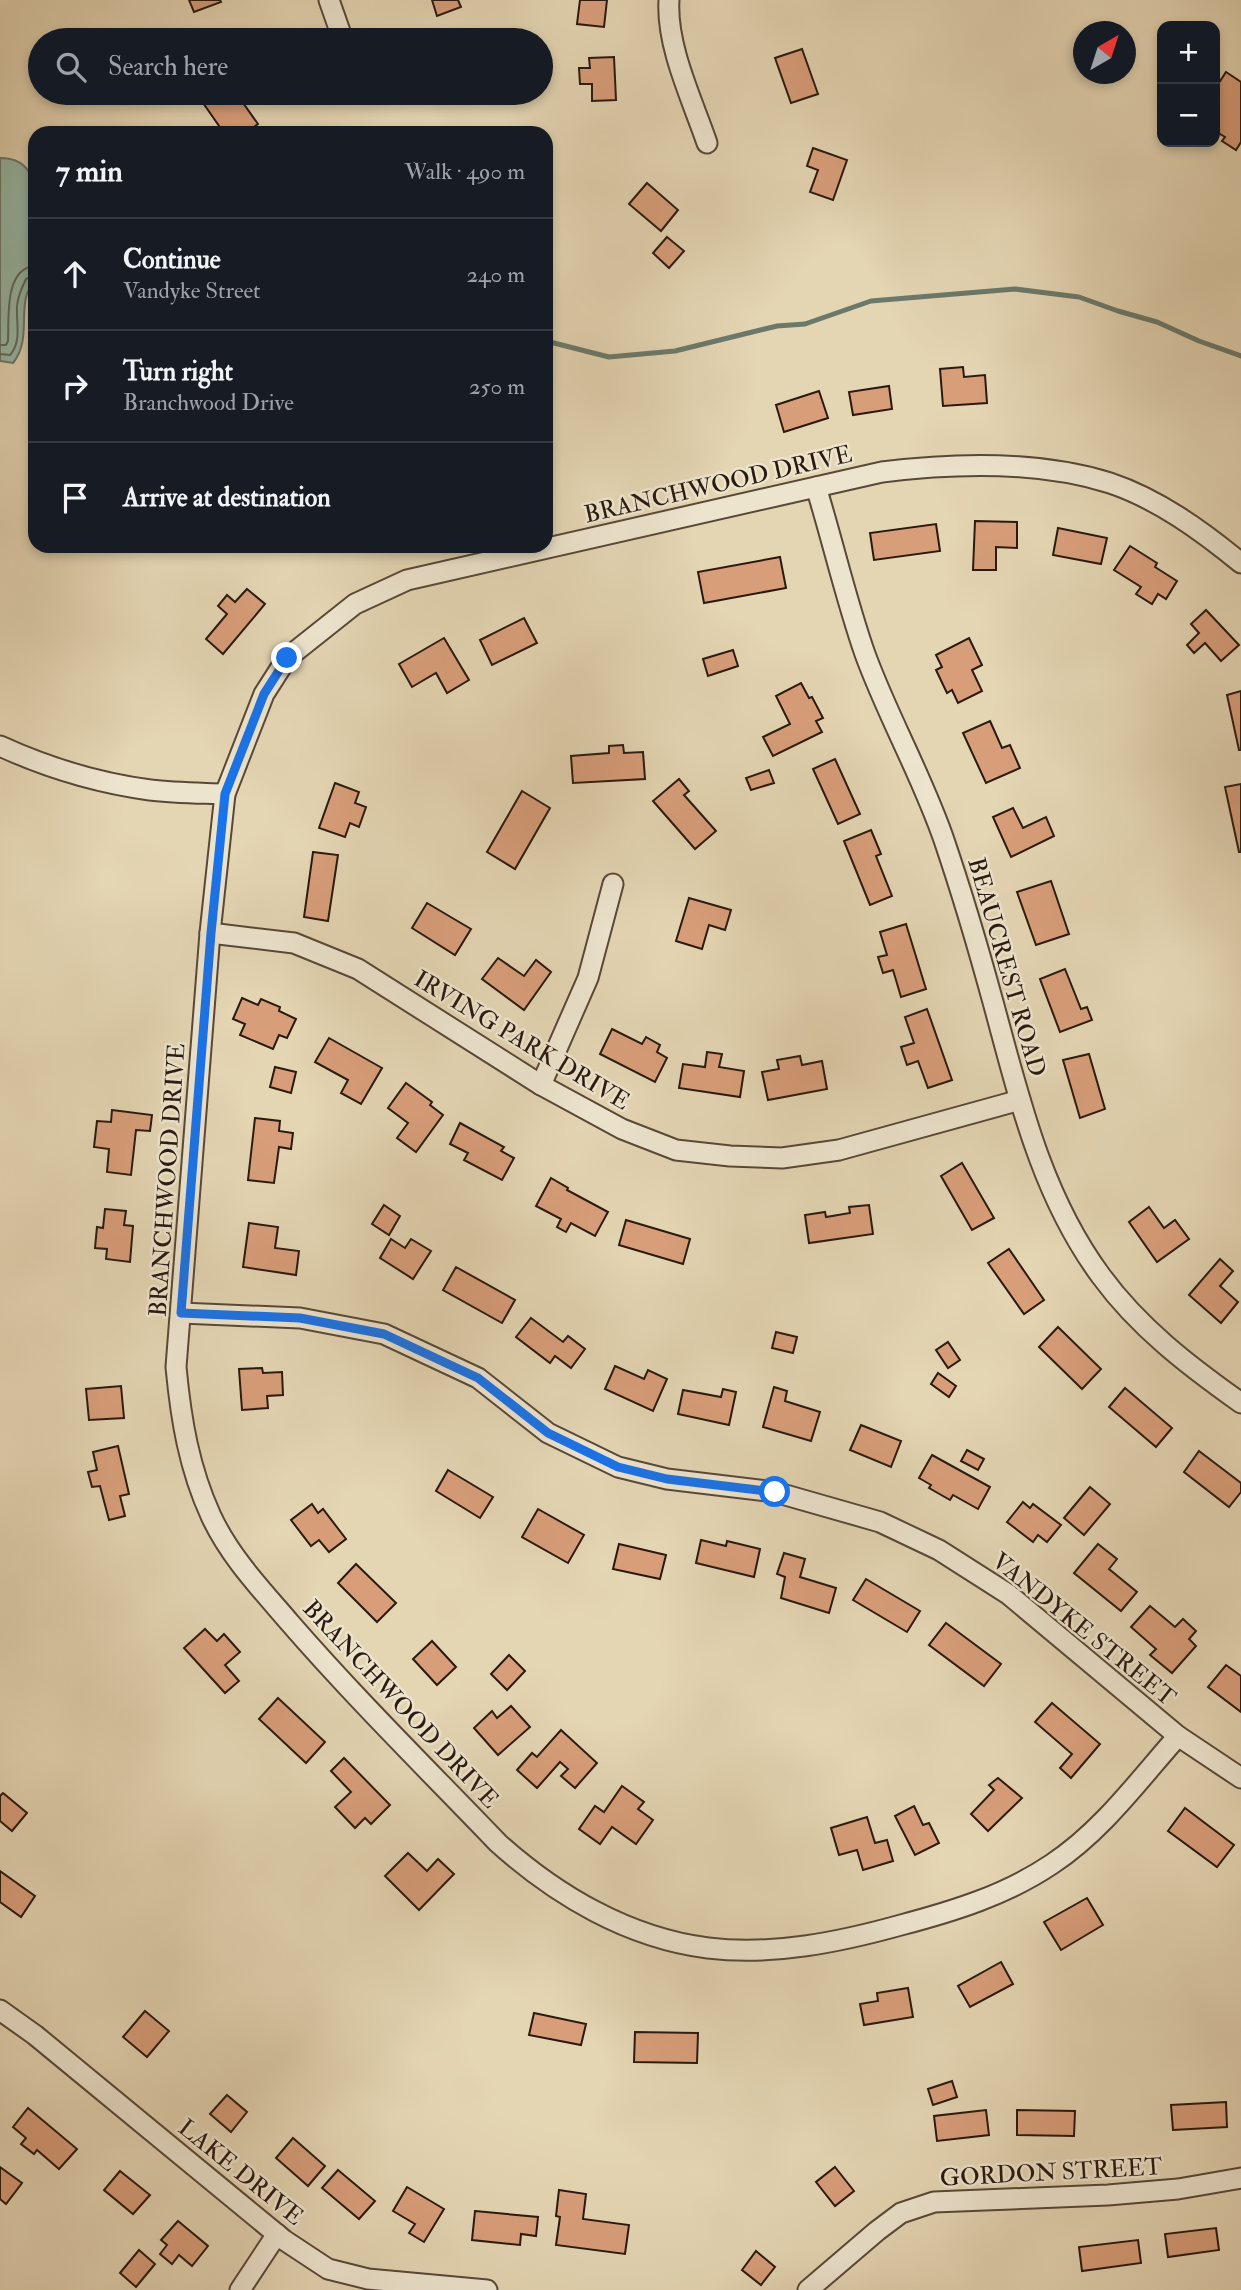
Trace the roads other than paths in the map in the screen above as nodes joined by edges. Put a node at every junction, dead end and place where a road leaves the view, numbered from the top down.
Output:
1 (329, 0) edge
2 (669, 0) edge
3 (339, 28) edge
4 (707, 143) dead end
5 (817, 487) junction
6 (553, 547) edge
7 (526, 553) edge
8 (1241, 563) edge
9 (0, 746) edge
10 (225, 794) junction
11 (613, 884) dead end
12 (211, 933) junction
13 (541, 1085) junction
14 (1020, 1100) junction
15 (181, 1313) junction
16 (1241, 1403) edge
17 (1178, 1736) junction
18 (1241, 1778) edge
19 (0, 2010) edge
20 (1241, 2178) edge
21 (277, 2234) junction
22 (240, 2290) edge
23 (487, 2290) edge
24 (808, 2290) edge

1 - 3 street
2 - 4 street
5 - 6 street, BRANCHWOOD DRIVE
5 - 8 street, BRANCHWOOD DRIVE
5 - 14 street, BEAUCREST ROAD
7 - 10 street, BRANCHWOOD DRIVE
9 - 10 street
10 - 12 street, BRANCHWOOD DRIVE
11 - 13 street
12 - 13 street, IRVING PARK DRIVE
12 - 15 street, BRANCHWOOD DRIVE
13 - 14 street, IRVING PARK DRIVE
14 - 16 street, BEAUCREST ROAD
15 - 17 street, VANDYKE STREET
15 - 17 street, BRANCHWOOD DRIVE
17 - 18 street, VANDYKE STREET
19 - 21 street, LAKE DRIVE
20 - 24 street, GORDON STREET
21 - 22 street
21 - 23 street, LAKE DRIVE

